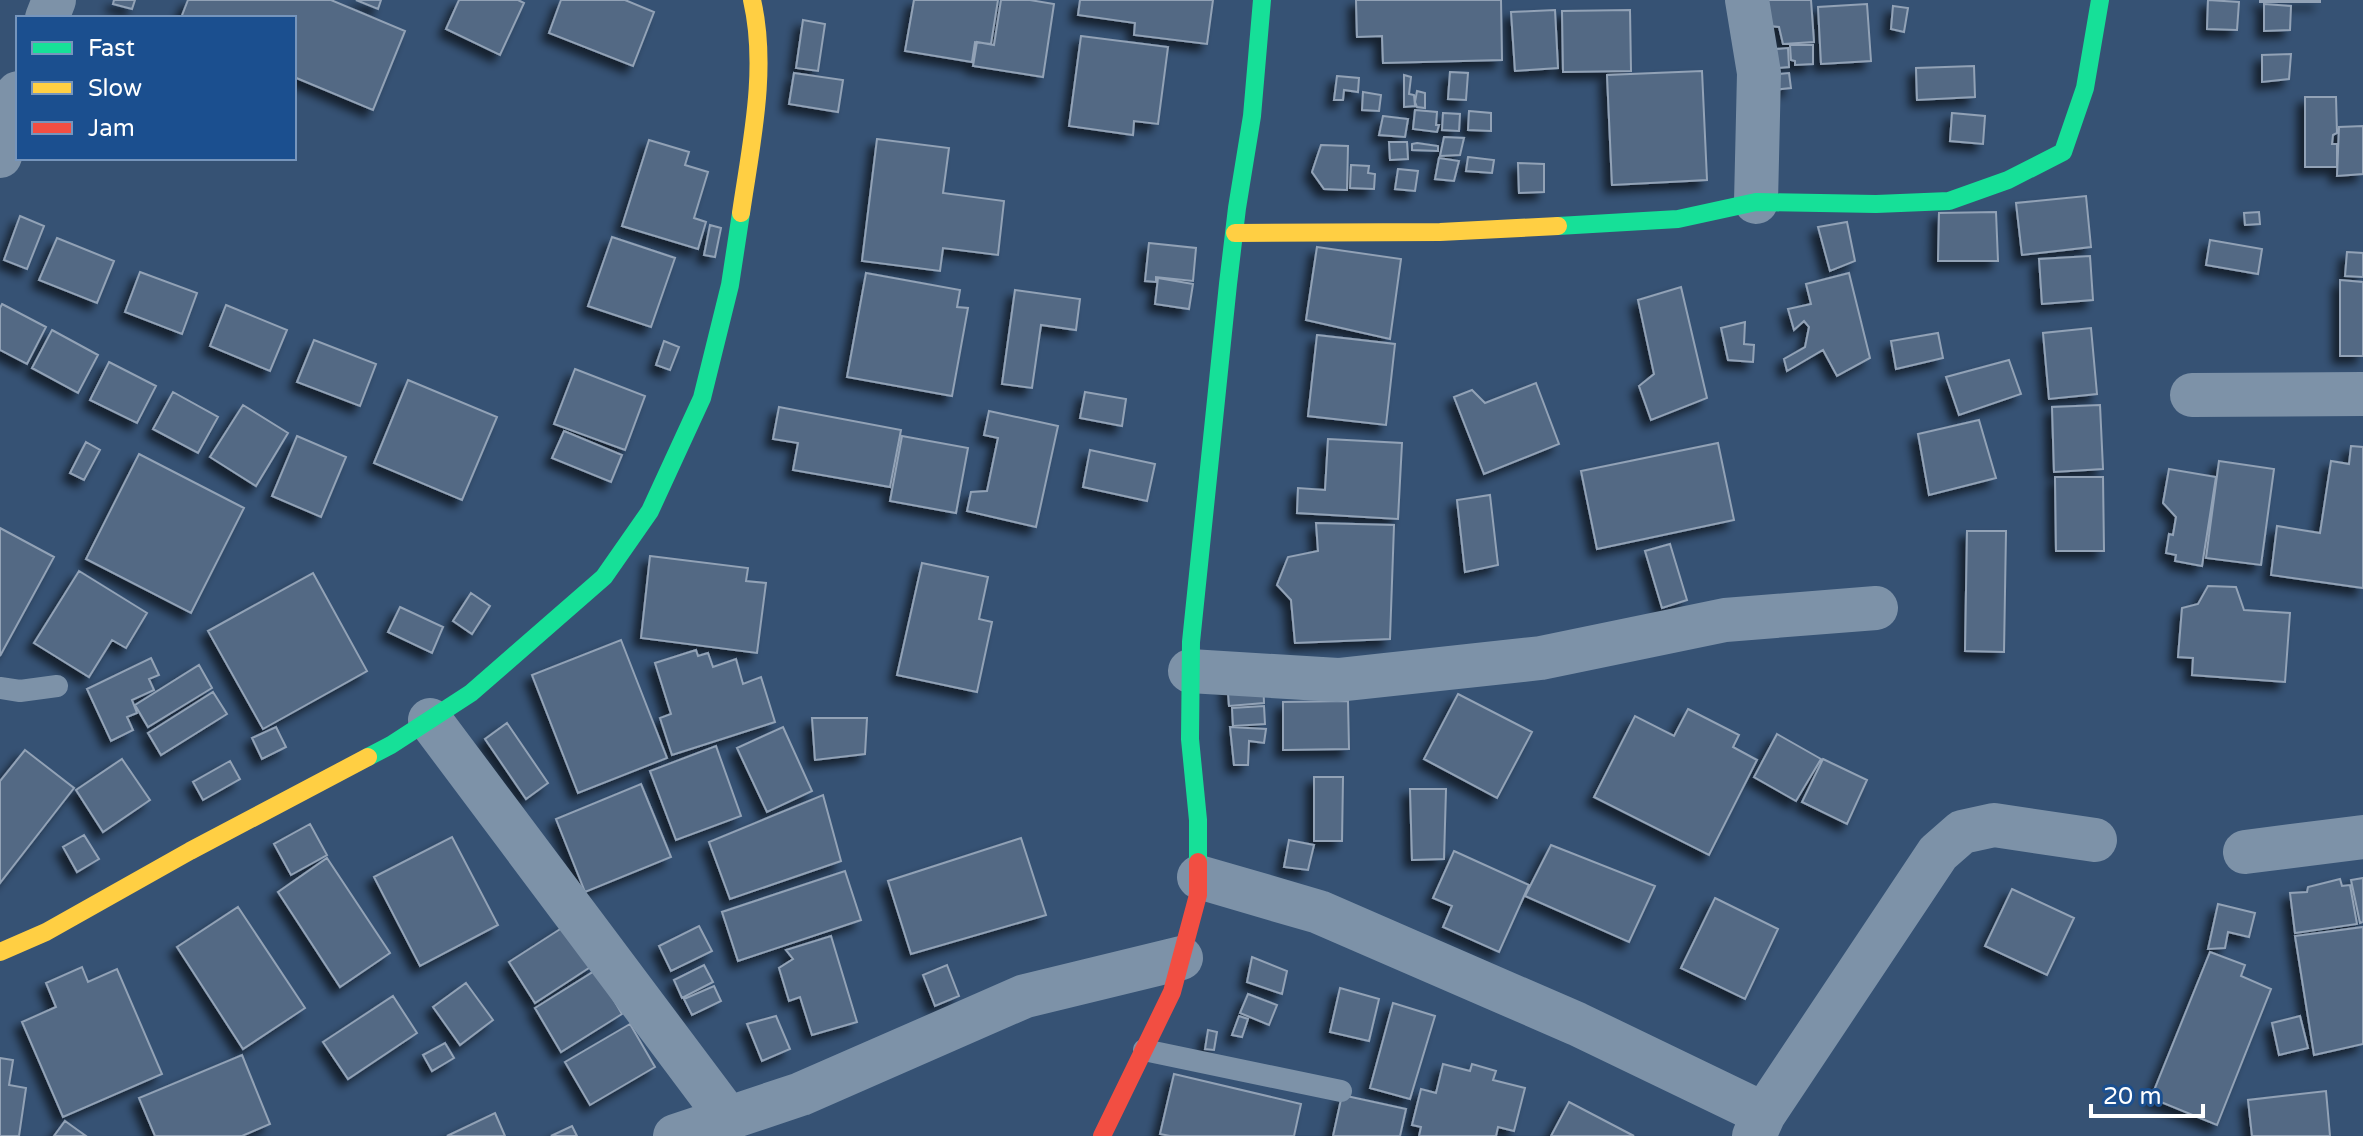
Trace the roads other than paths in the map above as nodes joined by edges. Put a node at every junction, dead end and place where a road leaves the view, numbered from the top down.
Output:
1 (752, 0) edge
2 (1262, 0) edge
3 (1747, 0) edge
4 (2100, 0) edge
5 (16, 100) edge
6 (0, 156) edge
7 (1756, 202) junction
8 (1235, 233) junction
9 (2363, 394) edge
10 (2192, 395) dead end
11 (1876, 608) dead end
12 (1190, 671) junction
13 (57, 686) dead end
14 (0, 688) edge
15 (430, 720) junction
16 (2363, 837) edge
17 (2095, 840) dead end
18 (2245, 852) dead end
19 (1199, 877) junction
20 (0, 952) edge
21 (1181, 958) junction
22 (1144, 1050) junction
23 (1341, 1091) dead end
24 (728, 1118) junction
25 (1759, 1125) edge
26 (675, 1136) edge
27 (1102, 1136) edge

1 - 15 street
2 - 8 street
3 - 7 street
4 - 7 street
5 - 6 street
7 - 8 street
8 - 12 street
9 - 10 street
11 - 12 street
12 - 19 street
13 - 14 lane
15 - 20 street
15 - 24 street
16 - 18 street
17 - 25 street
19 - 21 street
19 - 25 street
21 - 22 street
21 - 24 street
22 - 23 lane
22 - 27 street
24 - 26 street

